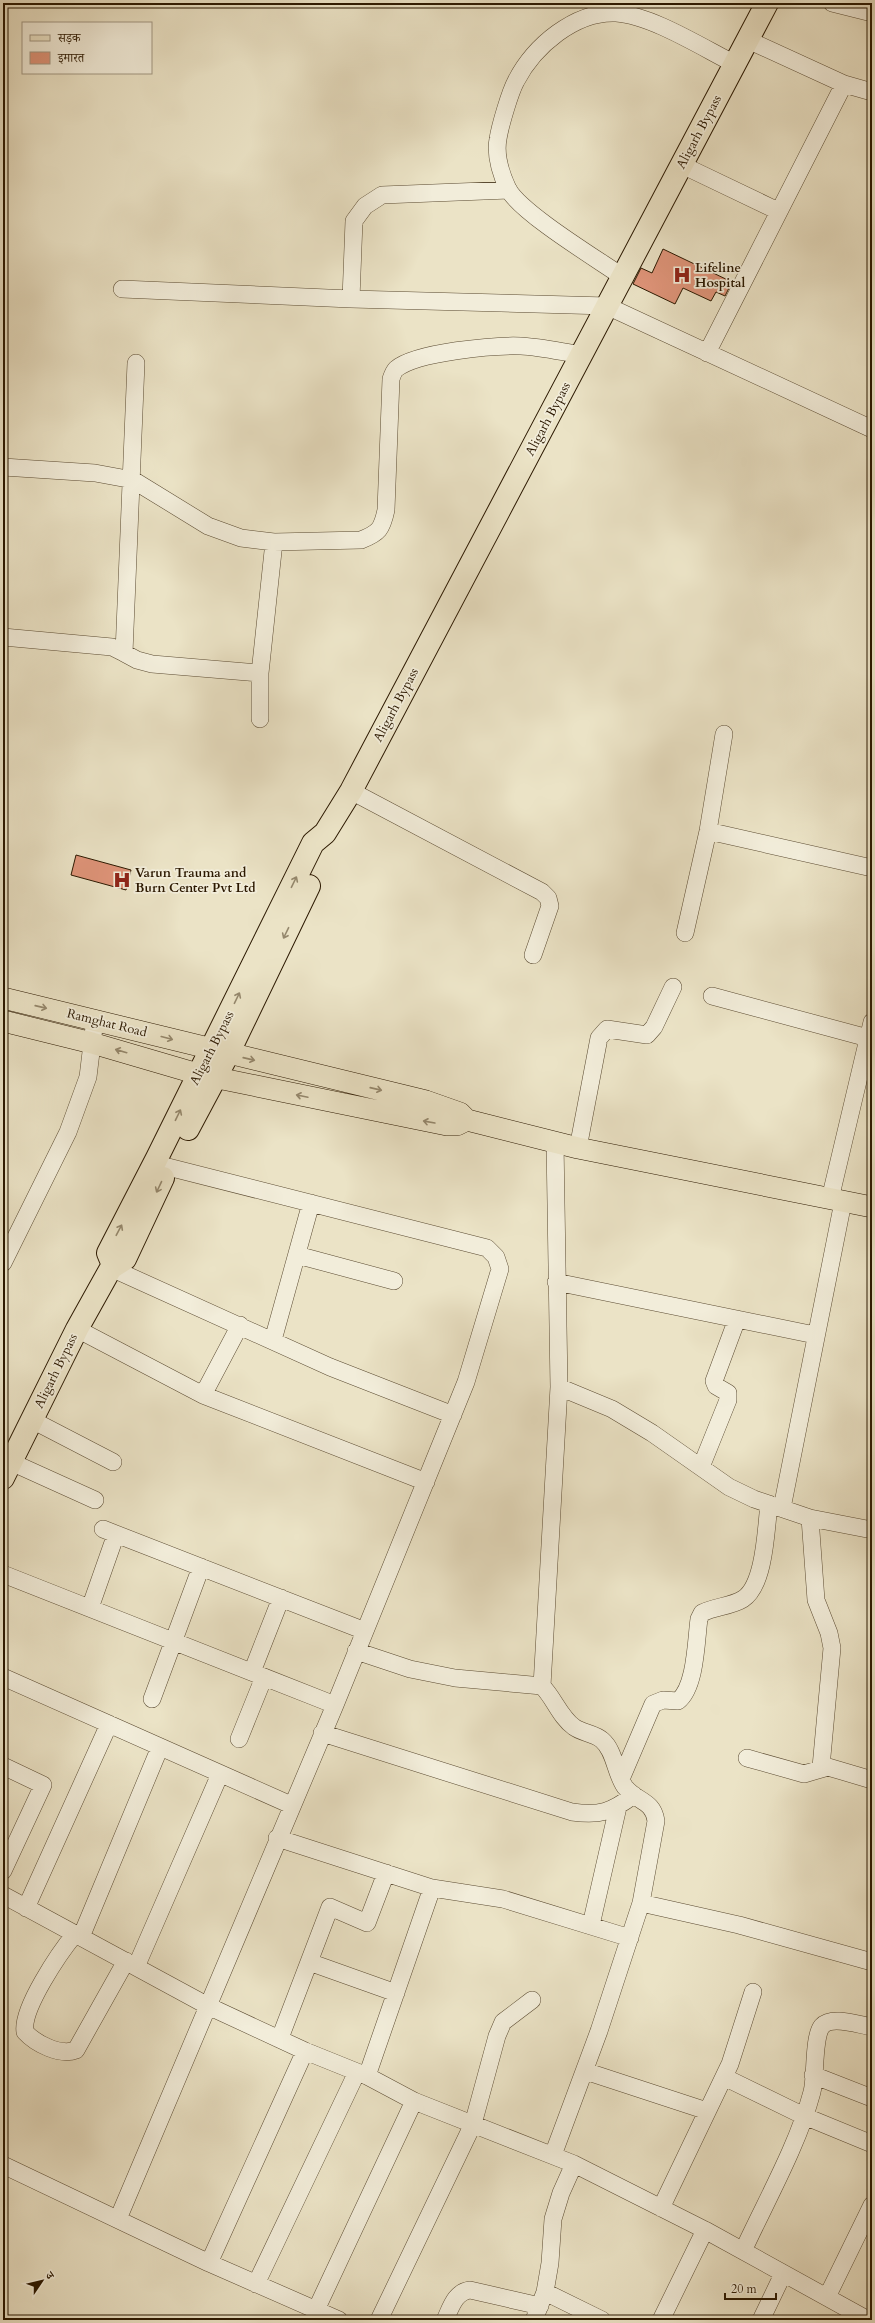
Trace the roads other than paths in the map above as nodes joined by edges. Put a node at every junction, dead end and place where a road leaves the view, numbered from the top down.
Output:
1 (768, 3) edge
2 (832, 3) edge
3 (872, 13) edge
4 (748, 40) junction
5 (735, 64) junction
6 (844, 84) junction
7 (872, 92) edge
8 (682, 165) junction
9 (509, 190) junction
10 (778, 211) junction
11 (623, 277) junction
12 (122, 289) dead end
13 (351, 299) junction
14 (608, 306) junction
15 (707, 353) junction
16 (582, 355) junction
17 (136, 363) dead end
18 (872, 429) edge
19 (3, 467) edge
20 (133, 480) junction
21 (274, 542) junction
22 (3, 637) edge
23 (124, 653) junction
24 (260, 673) junction
25 (260, 719) dead end
26 (724, 734) dead end
27 (351, 790) junction
28 (708, 831) junction
29 (872, 868) edge
30 (685, 933) dead end
31 (533, 955) dead end
32 (673, 987) dead end
33 (712, 996) dead end
34 (3, 998) edge
35 (95, 1019) junction
36 (3, 1021) edge
37 (870, 1030) edge
38 (92, 1043) junction
39 (220, 1052) junction
40 (206, 1076) junction
41 (467, 1120) junction
42 (555, 1142) junction
43 (578, 1148) junction
44 (168, 1167) junction
45 (836, 1200) junction
46 (311, 1203) junction
47 (872, 1207) edge
48 (297, 1255) junction
49 (3, 1263) edge
50 (112, 1267) junction
51 (394, 1281) dead end
52 (556, 1282) junction
53 (737, 1319) junction
54 (240, 1325) junction
55 (77, 1329) junction
56 (815, 1335) junction
57 (273, 1340) junction
58 (559, 1387) junction
59 (203, 1395) junction
60 (453, 1415) junction
61 (32, 1420) junction
62 (113, 1462) dead end
63 (701, 1467) junction
64 (7, 1470) edge
65 (426, 1482) junction
66 (95, 1500) dead end
67 (775, 1506) junction
68 (810, 1518) junction
69 (872, 1530) edge
70 (201, 1567) junction
71 (3, 1574) edge
72 (281, 1598) junction
73 (90, 1608) junction
74 (365, 1631) junction
75 (173, 1641) junction
76 (356, 1651) junction
77 (258, 1675) junction
78 (3, 1677) edge
79 (542, 1686) junction
80 (152, 1699) dead end
81 (335, 1705) junction
82 (109, 1724) junction
83 (322, 1734) junction
84 (239, 1739) dead end
85 (160, 1747) junction
86 (747, 1758) dead end
87 (3, 1766) edge
88 (821, 1767) junction
89 (220, 1774) junction
90 (621, 1779) junction
91 (872, 1780) edge
92 (634, 1795) junction
93 (291, 1805) junction
94 (618, 1807) junction
95 (277, 1838) junction
96 (3, 1871) edge
97 (386, 1873) junction
98 (432, 1888) junction
99 (3, 1895) edge
100 (642, 1903) junction
101 (26, 1908) junction
102 (591, 1926) junction
103 (78, 1935) junction
104 (630, 1938) junction
105 (309, 1962) junction
106 (872, 1962) edge
107 (131, 1964) junction
108 (753, 1992) dead end
109 (396, 1993) junction
110 (532, 2000) dead end
111 (208, 2006) junction
112 (872, 2027) edge
113 (280, 2038) junction
114 (305, 2051) junction
115 (585, 2071) junction
116 (362, 2074) junction
117 (813, 2074) junction
118 (724, 2077) junction
119 (872, 2098) edge
120 (414, 2101) junction
121 (707, 2111) junction
122 (804, 2116) junction
123 (473, 2124) junction
124 (872, 2144) edge
125 (554, 2155) junction
126 (574, 2164) junction
127 (3, 2166) edge
128 (872, 2205) edge
129 (661, 2208) junction
130 (118, 2219) junction
131 (705, 2230) junction
132 (743, 2251) junction
133 (209, 2263) junction
134 (783, 2274) junction
135 (256, 2284) junction
136 (827, 2298) junction
137 (540, 2306) edge
138 (316, 2310) junction
139 (339, 2320) edge
140 (379, 2320) edge
141 (445, 2320) edge
142 (602, 2320) edge
143 (661, 2320) edge
144 (761, 2320) edge
145 (868, 2320) edge

1 - 4 highway, Aligarh Bypass
2 - 3 street
4 - 5 highway, Aligarh Bypass
4 - 6 street
5 - 8 highway, Aligarh Bypass
5 - 9 street
6 - 7 street
6 - 10 street
8 - 10 street
8 - 11 highway, Aligarh Bypass
9 - 11 street
9 - 13 street
10 - 15 street
11 - 14 highway, Aligarh Bypass
12 - 13 street
13 - 14 street
14 - 15 street
14 - 16 highway, Aligarh Bypass
15 - 18 street
16 - 21 street
16 - 27 highway, Aligarh Bypass
17 - 20 street
19 - 20 street
20 - 21 street
20 - 23 street
21 - 24 street
22 - 23 street
23 - 24 street
24 - 25 street
26 - 28 street
27 - 31 street
27 - 39 highway, Aligarh Bypass
28 - 29 street
28 - 30 street
32 - 43 street
33 - 37 street
34 -> 35 main road, Ramghat Road
35 - 38 street
35 -> 39 main road, Ramghat Road
36 - 38 main road, Ramghat Road
37 - 45 street
40 -> 38 main road, Ramghat Road
38 - 49 street
39 - 40 highway, Aligarh Bypass
39 -> 41 main road, Ramghat Road
41 -> 40 main road, Ramghat Road
40 - 44 highway, Aligarh Bypass
50 -> 40 highway, Aligarh Bypass
41 - 42 main road
42 - 43 main road
42 - 52 street
43 - 45 main road
44 - 46 street
44 -> 50 highway, Aligarh Bypass
45 - 47 main road
45 - 56 street
46 - 48 street
46 - 60 street
48 - 51 street
48 - 57 street
50 - 54 street
50 - 55 highway, Aligarh Bypass
52 - 53 street
52 - 58 street
53 - 56 street
53 - 63 street
54 - 57 street
54 - 59 street
55 - 59 street
55 - 61 highway, Aligarh Bypass
56 - 67 street
57 - 60 street
58 - 63 street
58 - 79 street
59 - 65 street
60 - 65 street
61 - 62 street
61 - 64 highway, Aligarh Bypass
63 - 67 street
64 - 66 street
65 - 74 street
67 - 68 street
67 - 90 street
68 - 69 street
68 - 88 street
70 - 72 street
70 - 73 street
70 - 75 street
71 - 73 street
72 - 74 street
72 - 77 street
73 - 75 street
74 - 76 street
75 - 77 street
75 - 80 street
76 - 79 street
76 - 81 street
77 - 81 street
77 - 84 street
78 - 82 street
79 - 90 street
81 - 83 street
82 - 85 street
82 - 101 street
83 - 93 street
83 - 94 street
85 - 89 street
85 - 103 street
86 - 88 street
87 - 96 street
88 - 91 street
89 - 93 street
89 - 107 street
90 - 92 street
92 - 94 street
92 - 100 street
93 - 95 street
94 - 102 street
95 - 97 street
95 - 111 street
97 - 98 street
97 - 105 street
98 - 102 street
98 - 109 street
99 - 101 street
100 - 104 street
100 - 106 street
101 - 103 street
102 - 104 street
103 - 107 street
103 - 107 street
104 - 115 street
105 - 109 street
105 - 113 street
107 - 111 street
108 - 118 street
109 - 116 street
110 - 123 street
111 - 113 street
111 - 130 street
112 - 117 street
113 - 114 street
114 - 116 street
114 - 133 street
115 - 121 street
115 - 125 street
116 - 120 street
116 - 135 street
117 - 119 street
117 - 122 street
118 - 121 street
118 - 122 street
120 - 123 street
120 - 138 street
121 - 129 street
122 - 124 street
122 - 132 street
123 - 125 street
123 - 140 street
125 - 126 street
126 - 129 street
126 - 137 street
127 - 130 street
128 - 136 street
129 - 131 street
130 - 133 street
131 - 132 street
131 - 143 street
132 - 134 street
133 - 135 street
134 - 136 street
134 - 144 street
135 - 138 street
136 - 145 street
137 - 141 street
137 - 142 street
138 - 139 street

